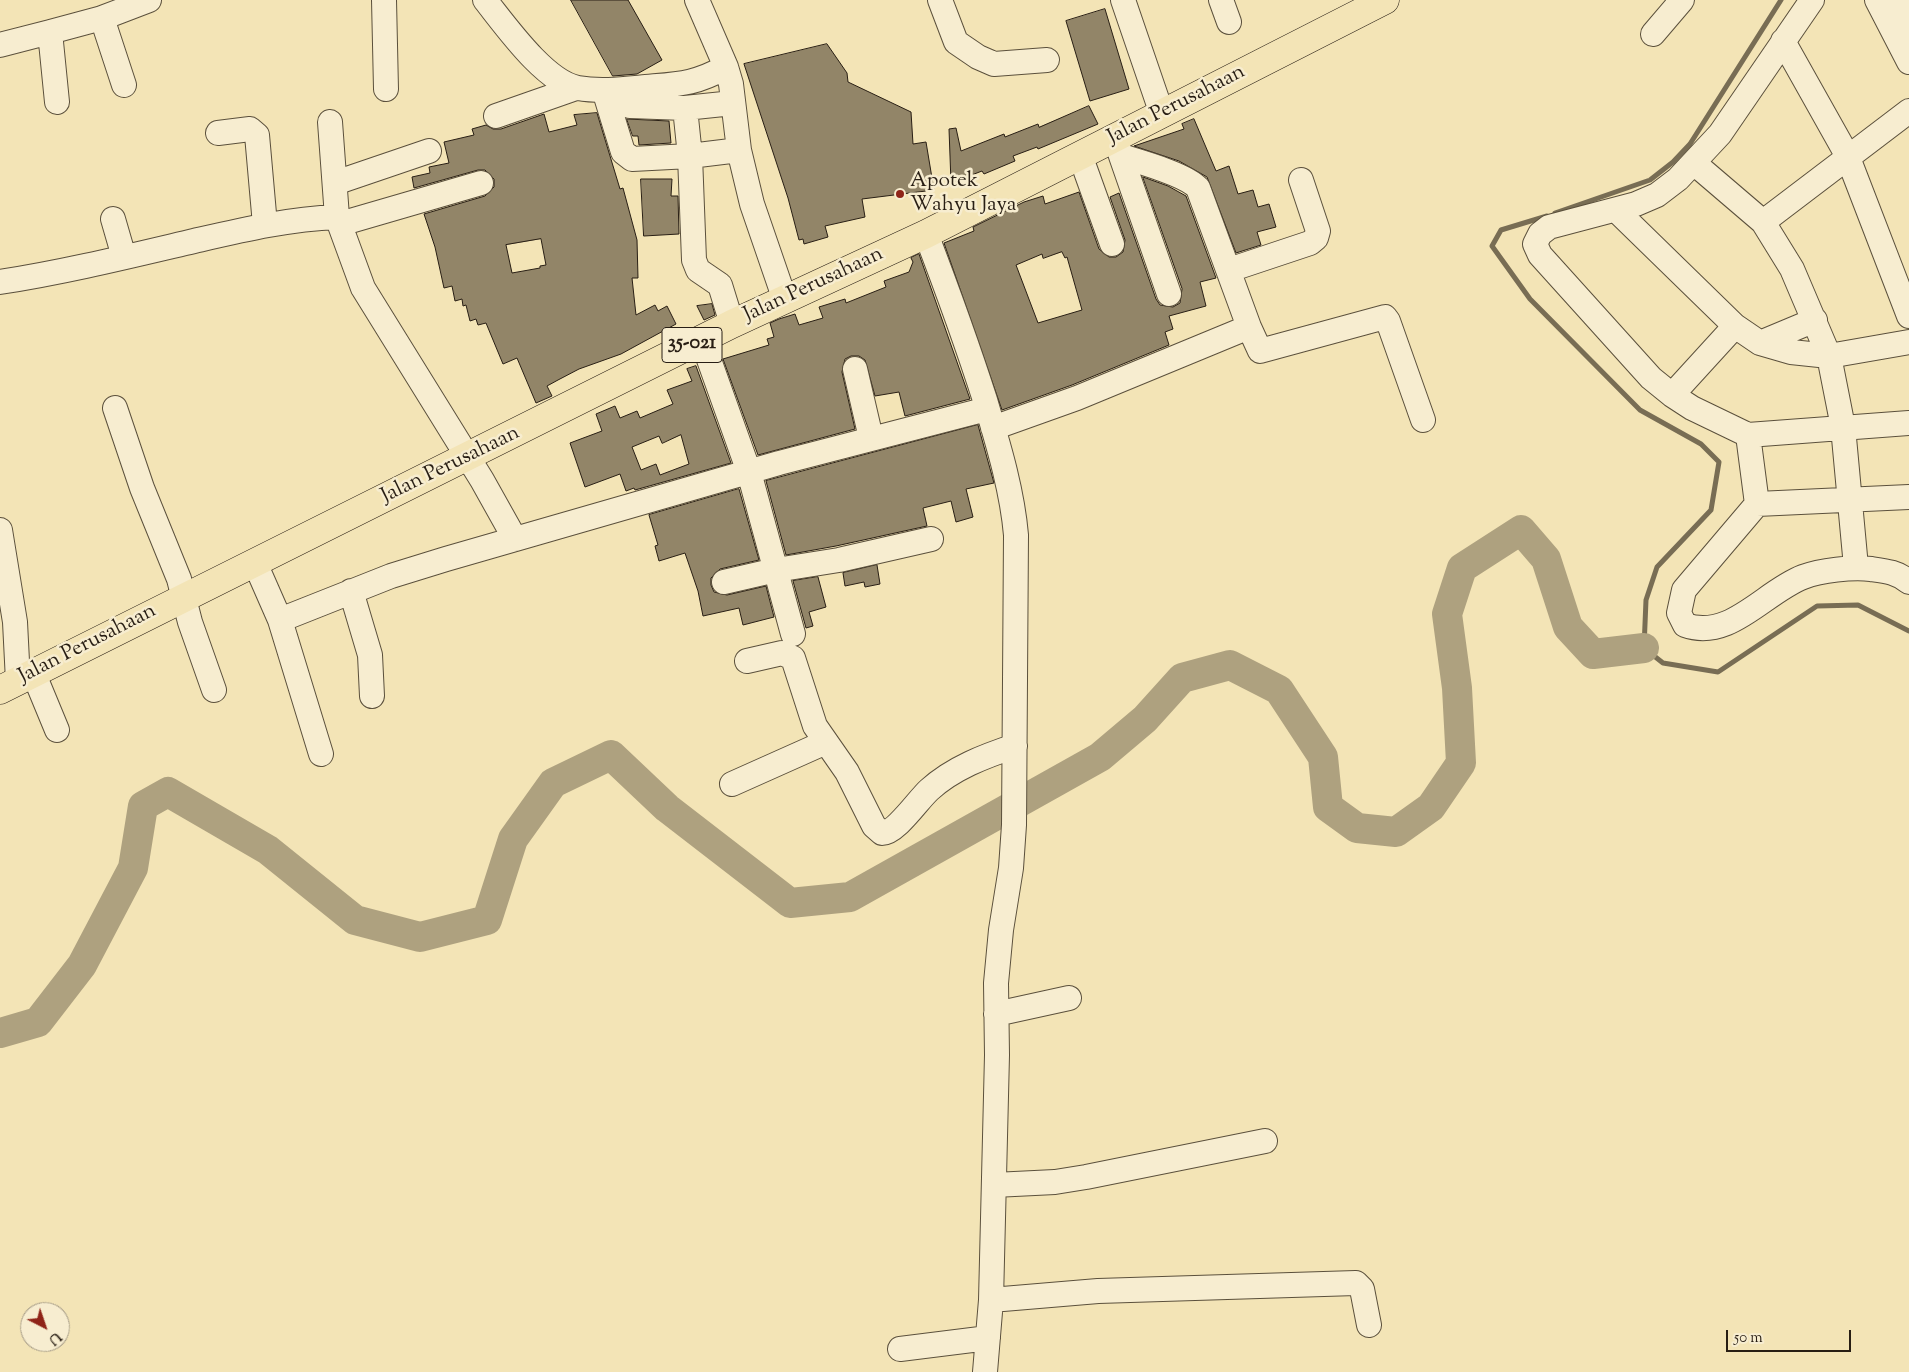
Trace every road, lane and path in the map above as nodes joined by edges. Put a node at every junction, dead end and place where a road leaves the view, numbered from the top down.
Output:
1 (149, 0) edge
2 (384, 0) edge
3 (485, 0) edge
4 (696, 0) edge
5 (940, 0) edge
6 (1123, 0) edge
7 (1221, 0) edge
8 (1383, 0) edge
9 (1682, 0) edge
10 (1812, 0) edge
11 (1877, 0) edge
12 (1896, 0) edge
13 (102, 18) junction
14 (1229, 22) dead end
15 (1909, 24) edge
16 (50, 32) junction
17 (1653, 34) dead end
18 (1783, 41) junction
19 (0, 45) edge
20 (1047, 60) dead end
21 (1909, 62) edge
22 (726, 67) junction
23 (124, 85) dead end
24 (576, 88) junction
25 (386, 89) dead end
26 (604, 90) junction
27 (57, 102) dead end
28 (733, 103) junction
29 (630, 106) dead end
30 (685, 108) junction
31 (1909, 111) edge
32 (1162, 114) junction
33 (496, 116) dead end
34 (330, 122) dead end
35 (218, 133) dead end
36 (1118, 147) junction
37 (739, 150) junction
38 (429, 151) dead end
39 (1080, 155) junction
40 (690, 156) junction
41 (1847, 156) junction
42 (1694, 163) junction
43 (1301, 180) dead end
44 (335, 183) junction
45 (481, 183) dead end
46 (1616, 210) junction
47 (113, 219) dead end
48 (339, 220) junction
49 (1762, 222) junction
50 (265, 225) junction
51 (926, 234) junction
52 (1112, 244) dead end
53 (124, 257) junction
54 (1229, 270) junction
55 (0, 282) edge
56 (1169, 294) dead end
57 (785, 300) junction
58 (1909, 316) edge
59 (1815, 320) junction
60 (732, 324) junction
61 (1736, 326) junction
62 (1249, 327) junction
63 (702, 340) junction
64 (1760, 342) junction
65 (1909, 342) edge
66 (1829, 356) junction
67 (855, 369) dead end
68 (1672, 396) junction
69 (115, 408) dead end
70 (990, 419) junction
71 (1422, 420) dead end
72 (1909, 423) edge
73 (1843, 427) junction
74 (1748, 435) junction
75 (871, 438) junction
76 (468, 458) junction
77 (749, 472) junction
78 (1909, 497) edge
79 (1848, 500) junction
80 (1757, 504) junction
81 (0, 530) edge
82 (515, 539) junction
83 (931, 539) dead end
84 (255, 563) junction
85 (1856, 567) junction
86 (776, 570) junction
87 (724, 582) dead end
88 (1909, 582) edge
89 (351, 591) junction
90 (184, 597) junction
91 (280, 620) junction
92 (793, 634) dead end
93 (747, 661) dead end
94 (17, 681) edge
95 (214, 690) dead end
96 (372, 696) dead end
97 (57, 730) dead end
98 (826, 742) junction
99 (322, 754) dead end
100 (1015, 757) junction
101 (732, 784) dead end
102 (1069, 998) dead end
103 (996, 1014) junction
104 (1265, 1141) dead end
105 (994, 1185) junction
106 (991, 1300) junction
107 (1369, 1325) dead end
108 (988, 1338) junction
109 (900, 1349) dead end
110 (985, 1372) edge

1 - 13 street
2 - 25 street
3 - 24 street
4 - 22 street
5 - 20 street
6 - 32 street
7 - 14 street
8 - 32 main road, Jalan Perusahaan / 35-021
9 - 17 street
10 - 18 street
11 - 21 street
12 - 15 street
13 - 16 street
13 - 23 street
16 - 19 street
16 - 27 street
18 - 41 street
18 - 42 street
22 - 26 street
22 - 28 street
24 - 26 street
24 - 33 street
26 - 40 street
28 - 30 street
28 - 37 street
29 - 30 street
30 - 40 street
31 - 41 street
32 - 36 main road, Jalan Perusahaan / 35-021
34 - 44 street
35 - 50 street
36 - 39 main road, Jalan Perusahaan / 35-021
36 - 54 street
36 - 56 street
37 - 40 street
37 - 57 street
38 - 44 street
39 - 51 main road, Jalan Perusahaan / 35-021
39 - 52 street
40 - 60 street
41 - 49 street
41 - 58 street
42 - 46 street
42 - 49 street
43 - 54 street
44 - 48 street
45 - 48 street
46 - 61 street
46 - 68 street
47 - 53 street
48 - 50 street
48 - 76 street
49 - 59 street
50 - 53 street
51 - 57 main road, Jalan Perusahaan / 35-021
51 - 70 street
53 - 55 street
54 - 62 street
57 - 60 main road, Jalan Perusahaan / 35-021
59 - 64 street
59 - 66 street
60 - 63 main road, Jalan Perusahaan / 35-021
61 - 64 street
61 - 68 street
62 - 70 street
62 - 71 street
63 - 76 main road, Jalan Perusahaan / 35-021
63 - 77 street
64 - 66 street
65 - 66 street
66 - 73 street
67 - 75 street
68 - 74 street
69 - 90 street
70 - 75 street
70 - 100 street
72 - 73 street
73 - 74 street
73 - 79 street
74 - 80 street
75 - 77 street
76 - 82 street
76 - 84 main road, Jalan Perusahaan / 35-021
77 - 82 street
77 - 86 street
78 - 79 street
79 - 80 street
79 - 85 street
80 - 85 street
81 - 94 street
82 - 89 street
83 - 86 street
84 - 90 main road, Jalan Perusahaan / 35-021
84 - 91 street
85 - 88 street
86 - 87 street
86 - 92 street
89 - 91 street
89 - 96 street
90 - 94 main road, Jalan Perusahaan / 35-021
90 - 95 street
91 - 99 street
93 - 98 street
94 - 97 street
98 - 100 street
98 - 101 street
100 - 103 street
102 - 103 street
103 - 105 street
104 - 105 street
105 - 106 street
106 - 107 street
106 - 108 street
108 - 109 street
108 - 110 street

